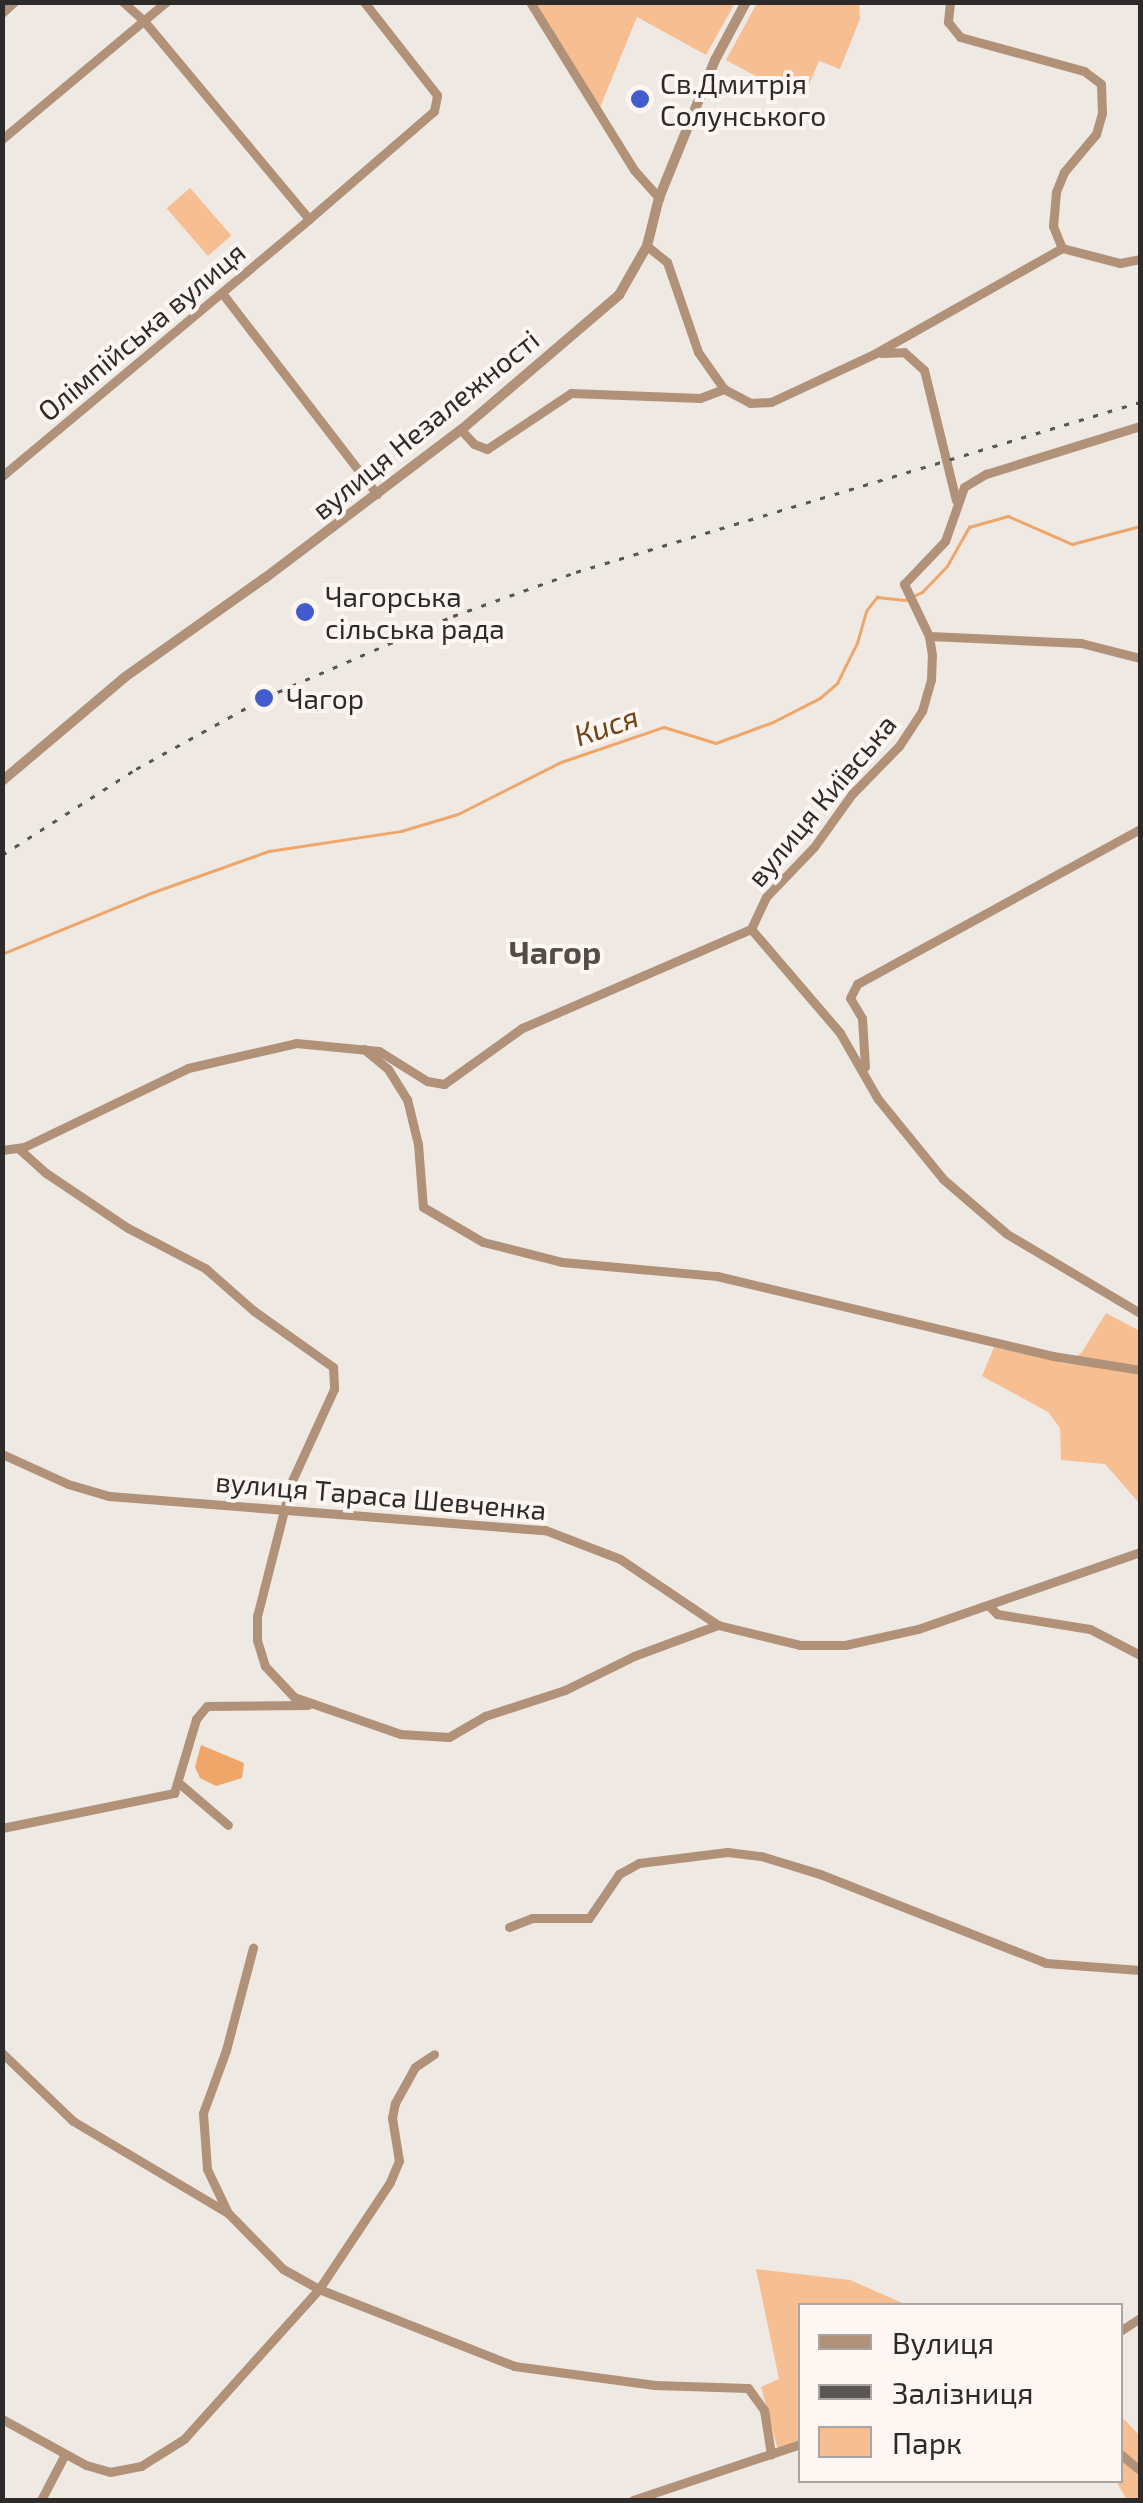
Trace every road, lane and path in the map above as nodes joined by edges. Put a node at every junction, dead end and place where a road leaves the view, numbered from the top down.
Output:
1 (14, 2) edge
2 (123, 2) edge
3 (166, 2) edge
4 (364, 2) edge
5 (530, 2) edge
6 (746, 2) edge
7 (950, 2) edge
8 (2, 13) edge
9 (144, 22) junction
10 (2, 139) edge
11 (659, 198) junction
12 (308, 219) junction
13 (647, 246) junction
14 (1062, 248) junction
15 (1140, 259) edge
16 (222, 293) junction
17 (874, 354) junction
18 (724, 390) junction
19 (1140, 426) edge
20 (460, 430) junction
21 (2, 476) edge
22 (377, 494) junction
23 (956, 503) junction
24 (929, 636) junction
25 (1140, 658) edge
26 (2, 781) edge
27 (1140, 829) edge
28 (751, 929) junction
29 (363, 1048) junction
30 (867, 1074) junction
31 (18, 1148) junction
32 (2, 1150) edge
33 (1140, 1313) edge
34 (1140, 1370) edge
35 (2, 1454) edge
36 (284, 1510) junction
37 (1140, 1552) edge
38 (988, 1605) junction
39 (718, 1625) junction
40 (1140, 1655) edge
41 (312, 1705) junction
42 (180, 1784) junction
43 (228, 1825) dead end
44 (2, 1828) edge
45 (508, 1927) dead end
46 (253, 1948) dead end
47 (1140, 1970) edge
48 (2, 2053) edge
49 (434, 2054) dead end
50 (228, 2213) junction
51 (319, 2289) junction
52 (2, 2419) edge
53 (798, 2445) edge
54 (65, 2454) junction
55 (771, 2454) junction
56 (41, 2500) edge
57 (633, 2500) edge

1 - 8 street
2 - 9 street
3 - 9 street
4 - 12 street, Олімпійська вулиця
5 - 11 street
6 - 11 street, вулиця Незалежності
7 - 14 street
9 - 10 street
9 - 12 street
11 - 13 street, вулиця Незалежності
12 - 16 street, Олімпійська вулиця
13 - 18 street
13 - 20 street, вулиця Незалежності
14 - 15 street
14 - 17 street
16 - 21 street, Олімпійська вулиця
16 - 22 street
17 - 18 street
17 - 23 street
18 - 20 street
19 - 23 street
20 - 22 street, вулиця Незалежності
22 - 26 street, вулиця Незалежності
23 - 24 street, вулиця Київська
24 - 25 street
24 - 28 street, вулиця Київська
27 - 30 street
28 - 29 street, вулиця Київська
28 - 30 street
29 - 31 street, вулиця Київська
29 - 34 street
30 - 33 street
31 - 32 street, вулиця Київська
31 - 36 street
35 - 36 street, вулиця Тараса Шевченка
36 - 39 street, вулиця Тараса Шевченка
36 - 41 street
37 - 38 street, вулиця Тараса Шевченка
38 - 39 street, вулиця Тараса Шевченка
38 - 40 street
39 - 41 street
41 - 42 street
42 - 43 street
42 - 44 street
45 - 47 street
46 - 50 street
48 - 50 street
49 - 51 street
50 - 51 street
51 - 54 street
51 - 55 street
52 - 54 street
53 - 55 street
54 - 56 street
55 - 57 street

